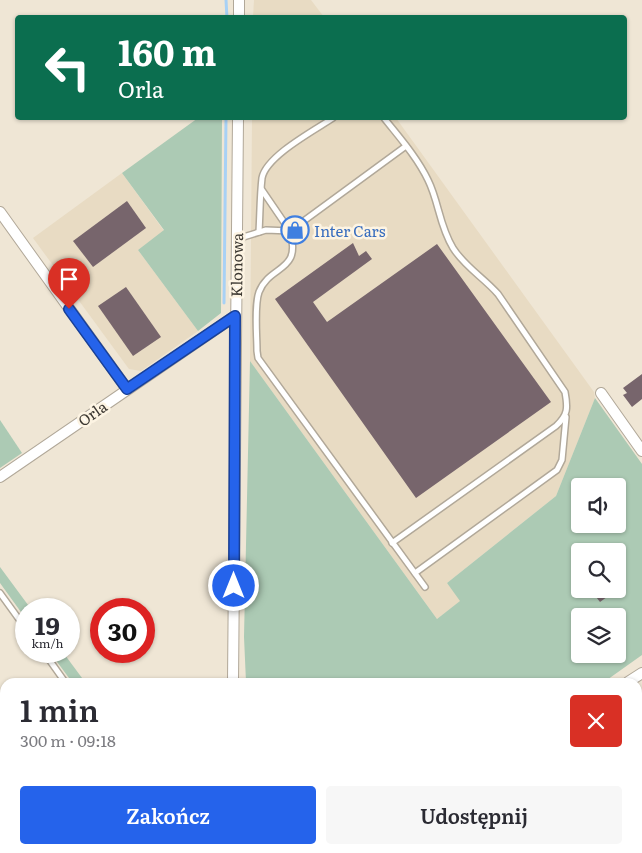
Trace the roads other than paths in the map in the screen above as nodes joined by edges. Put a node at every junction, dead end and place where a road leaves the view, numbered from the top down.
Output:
1 (239, 0) edge
2 (239, 15) edge
3 (238, 120) edge
4 (330, 120) edge
5 (386, 120) edge
6 (406, 146) junction
7 (262, 190) junction
8 (0, 212) edge
9 (290, 231) junction
10 (259, 232) junction
11 (236, 239) junction
12 (235, 316) junction
13 (127, 389) junction
14 (601, 393) dead end
15 (566, 417) junction
16 (642, 451) edge
17 (0, 477) edge
18 (392, 543) junction
19 (415, 573) junction
20 (425, 587) dead end
21 (0, 593) edge
22 (15, 614) edge
23 (52, 663) edge
24 (63, 678) edge
25 (233, 678) edge

1 - 2 street
3 - 11 street, Klonowa
4 - 7 lane
5 - 6 lane
6 - 9 lane
6 - 15 lane
7 - 9 lane
7 - 10 lane
8 - 13 street
9 - 10 lane
9 - 18 lane
10 - 11 lane
11 - 12 street, Klonowa
12 - 13 street, Orla
12 - 25 street, Klonowa
13 - 17 street, Orla
14 - 16 street
15 - 18 lane
15 - 19 lane
18 - 19 lane
19 - 20 lane
21 - 22 lane
23 - 24 lane

